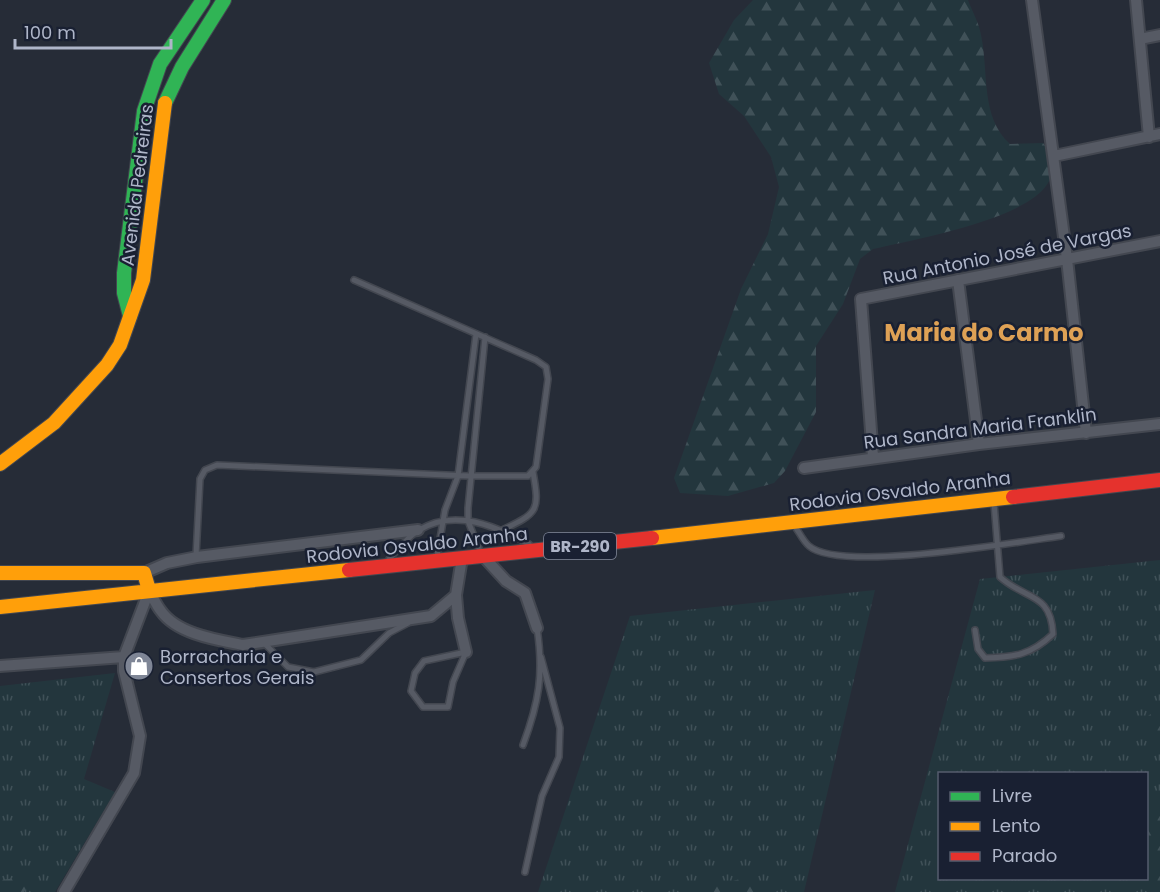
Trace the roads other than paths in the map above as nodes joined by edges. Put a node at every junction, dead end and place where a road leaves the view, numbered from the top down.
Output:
1 (203, 0) edge
2 (224, 0) edge
3 (1032, 0) edge
4 (1136, 0) edge
5 (1160, 35) edge
6 (1140, 39) junction
7 (153, 82) junction
8 (171, 85) junction
9 (1155, 136) edge
10 (1054, 156) junction
11 (129, 226) junction
12 (149, 227) junction
13 (1160, 241) edge
14 (1067, 259) junction
15 (354, 280) dead end
16 (958, 280) junction
17 (130, 316) junction
18 (476, 334) junction
19 (485, 337) junction
20 (1160, 424) edge
21 (1086, 433) junction
22 (979, 444) junction
23 (873, 457) junction
24 (0, 464) edge
25 (804, 468) dead end
26 (532, 472) junction
27 (458, 476) junction
28 (470, 476) junction
29 (1160, 480) edge
30 (993, 499) junction
31 (443, 520) junction
32 (468, 521) junction
33 (791, 522) junction
34 (418, 530) junction
35 (502, 530) junction
36 (1061, 536) dead end
37 (997, 544) junction
38 (542, 550) junction
39 (482, 556) junction
40 (196, 557) junction
41 (462, 558) junction
42 (436, 561) junction
43 (381, 566) junction
44 (0, 573) edge
45 (144, 573) junction
46 (149, 590) junction
47 (456, 595) junction
48 (0, 607) edge
49 (412, 620) junction
50 (537, 628) joint
51 (975, 630) dead end
52 (262, 642) junction
53 (466, 652) junction
54 (124, 657) junction
55 (541, 657) junction
56 (0, 666) edge
57 (523, 745) dead end
58 (525, 872) dead end
59 (64, 892) edge

1 - 7 main road, Avenida Pedreiras
2 - 8 main road, Avenida Pedreiras
3 - 10 street
4 - 6 street
5 - 6 street
6 - 9 street
7 - 8 main road
7 - 11 main road, Avenida Pedreiras
8 - 12 main road, Avenida Pedreiras
9 - 10 street
10 - 14 street
11 - 12 main road
11 - 17 main road, Avenida Pedreiras
12 - 17 main road, Avenida Pedreiras
13 - 14 street, Rua Antonio José de Vargas
14 - 16 street, Rua Antonio José de Vargas
14 - 21 street
15 - 18 lane
16 - 22 street
16 - 23 street, Rua Antonio José de Vargas
17 - 24 main road, Avenida Pedreiras
18 - 19 lane
18 - 27 lane
19 - 26 lane
19 - 28 lane
20 - 21 street, Rua Sandra Maria Franklin
21 - 22 street, Rua Sandra Maria Franklin
22 - 23 street, Rua Sandra Maria Franklin
23 - 25 street, Rua Sandra Maria Franklin
26 - 28 lane
26 - 35 lane
27 - 28 lane
27 - 31 lane
27 - 40 lane
28 - 32 lane
29 - 30 main road, Rodovia Osvaldo Aranha / BR-290
30 - 33 main road, Rodovia Osvaldo Aranha / BR-290
30 - 37 lane
31 - 32 lane
31 - 34 lane
31 - 42 lane
32 - 35 lane
32 - 39 lane
33 - 37 lane
33 - 38 main road, Rodovia Osvaldo Aranha / BR-290
34 - 40 street
34 - 43 lane
35 - 38 lane
36 - 37 lane
37 - 51 lane
38 - 39 main road, Rodovia Osvaldo Aranha / BR-290
39 - 41 main road, Rodovia Osvaldo Aranha / BR-290
39 - 50 street
40 - 45 street
41 - 42 main road, Rodovia Osvaldo Aranha / BR-290
41 - 47 street
42 - 43 main road, Rodovia Osvaldo Aranha / BR-290
43 - 46 main road, Rodovia Osvaldo Aranha / BR-290
44 - 45 main road
45 - 46 main road
46 - 48 main road, Rodovia Osvaldo Aranha / BR-290
46 - 52 street
46 - 54 street
47 - 49 street
47 - 53 street
49 - 52 street
49 - 52 lane
50 - 55 lane
53 - 53 lane
54 - 56 street
54 - 59 street
55 - 57 lane
55 - 58 lane

